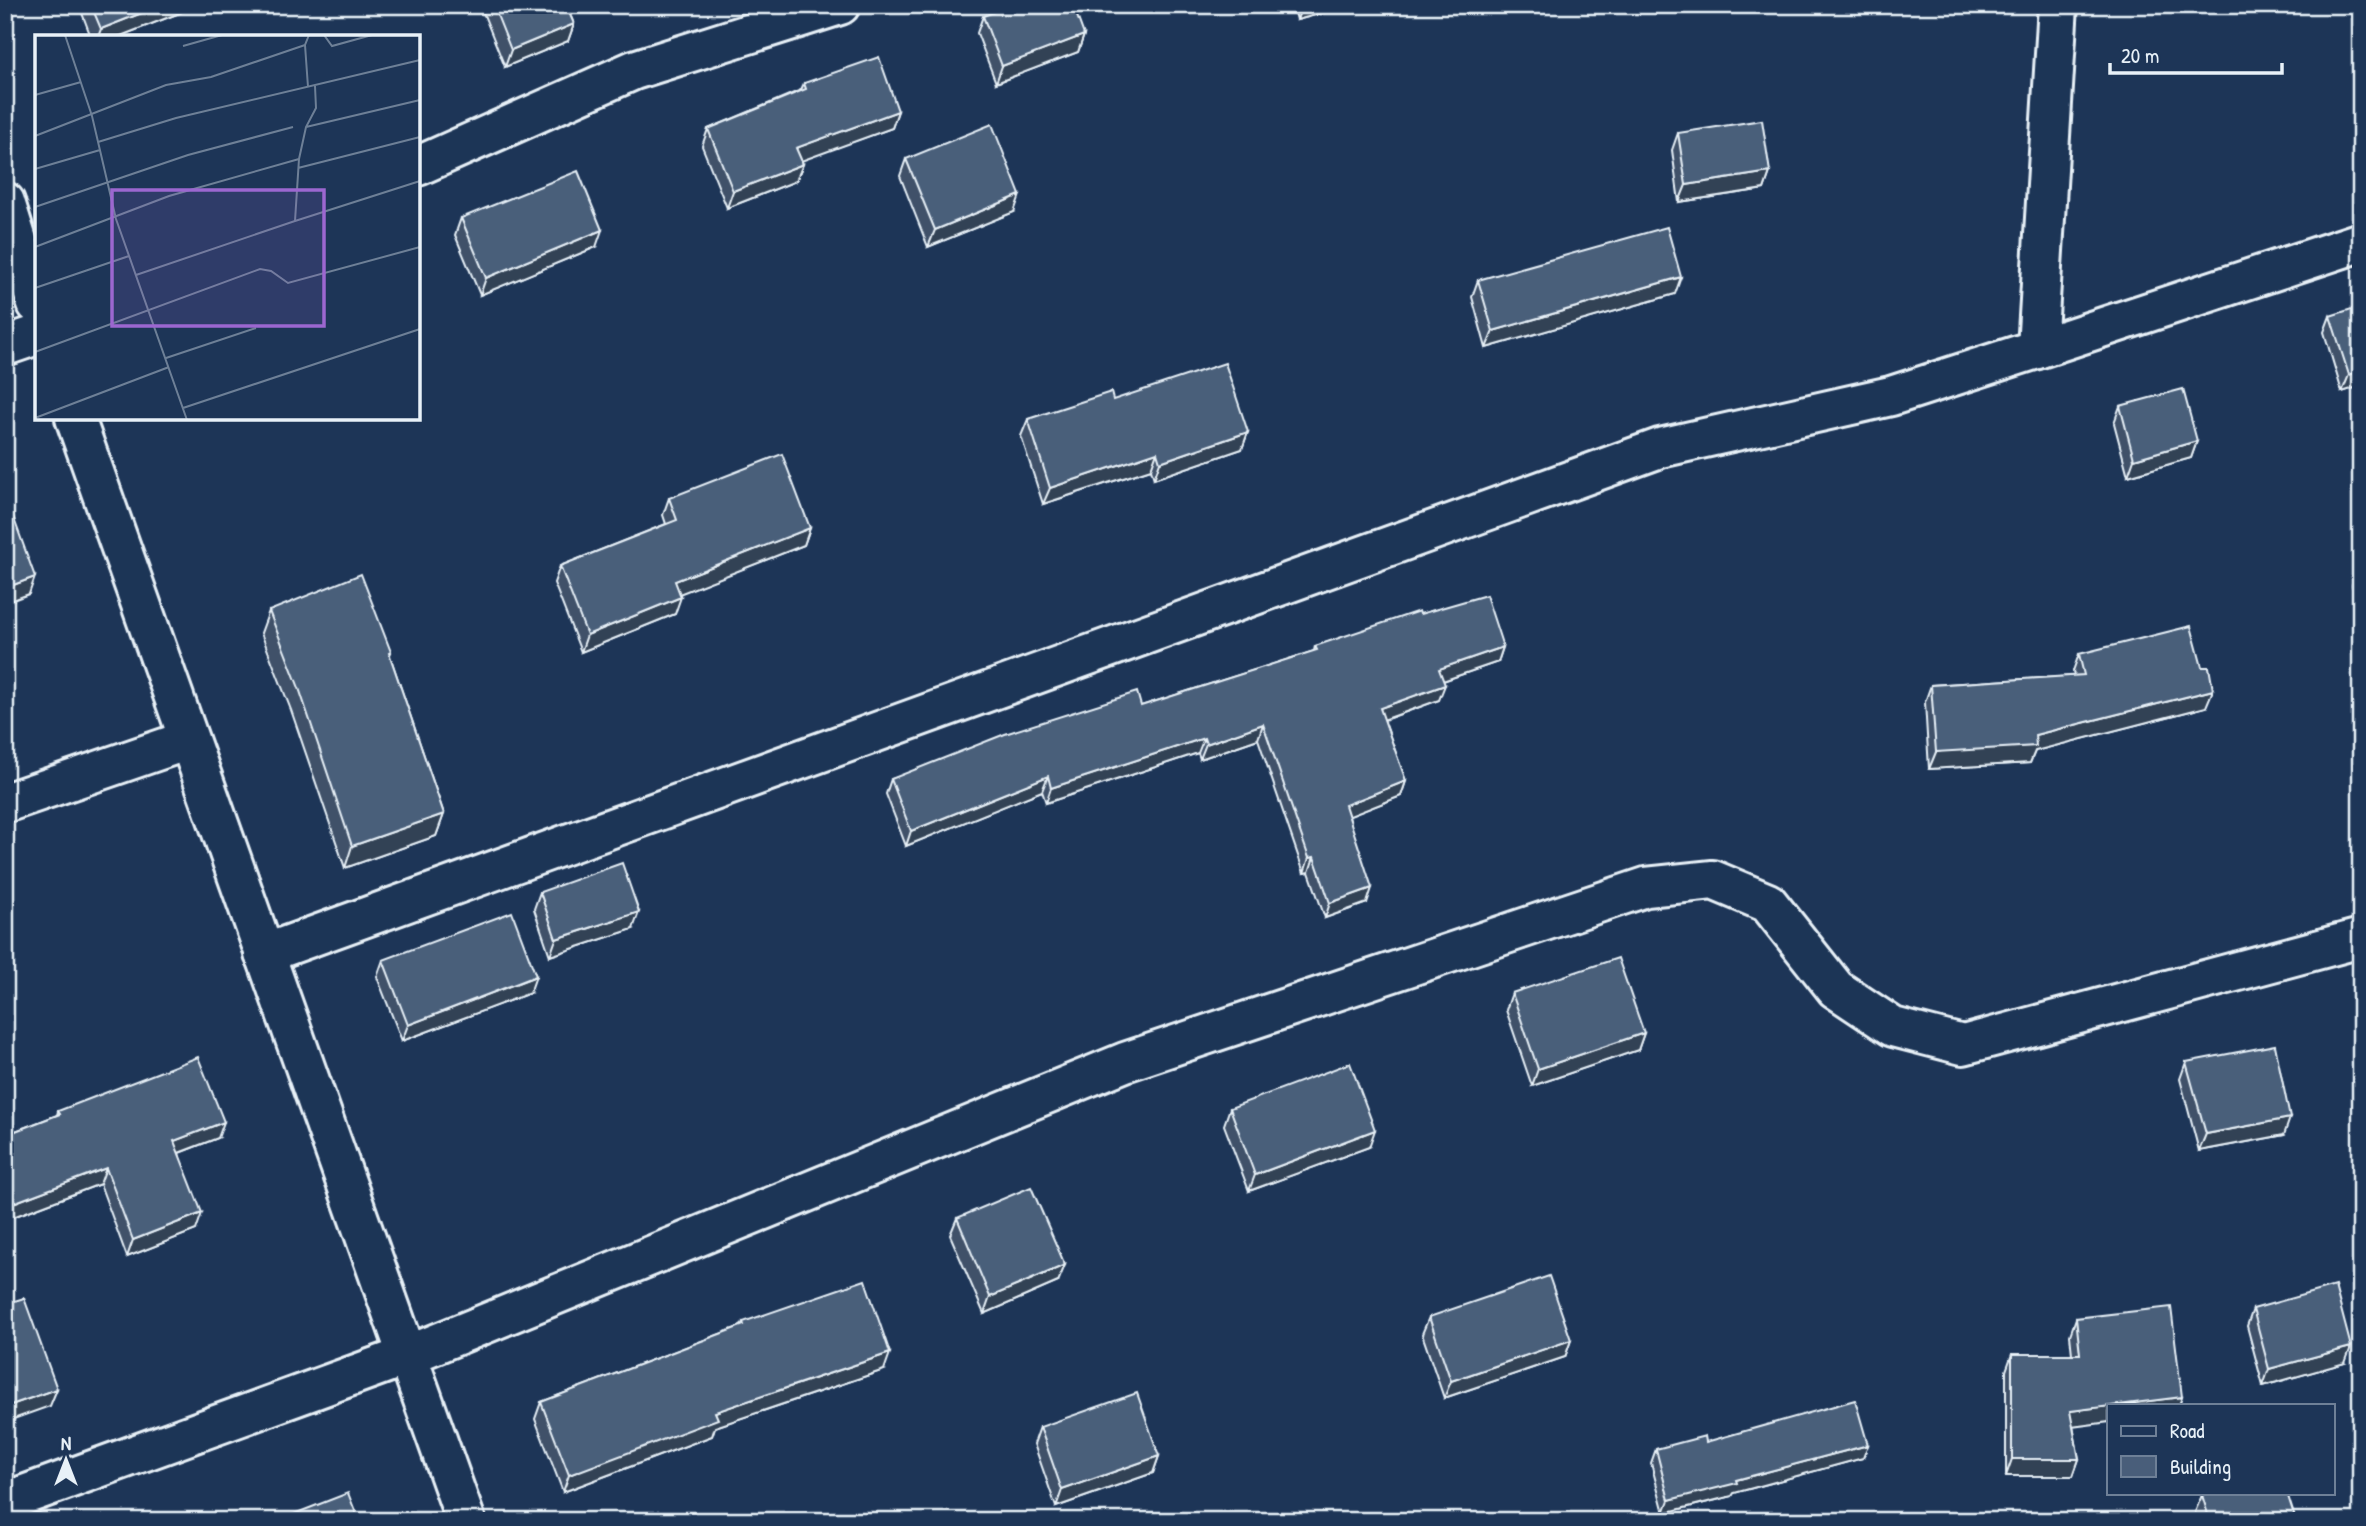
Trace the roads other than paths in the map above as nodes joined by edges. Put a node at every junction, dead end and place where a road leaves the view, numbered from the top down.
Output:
1 (841, 5) edge
2 (2058, 5) edge
3 (420, 165) edge
4 (5, 202) edge
5 (2361, 242) edge
6 (35, 298) edge
7 (35, 336) edge
8 (5, 346) edge
9 (2037, 349) junction
10 (76, 420) edge
11 (188, 740) junction
12 (5, 803) edge
13 (2361, 938) edge
14 (264, 954) junction
15 (406, 1356) junction
16 (5, 1502) edge
17 (466, 1521) edge

1 - 3 street
2 - 9 street
4 - 6 street
5 - 9 street
7 - 8 street
9 - 14 street
10 - 11 street
11 - 12 street
11 - 14 street
13 - 15 street
14 - 15 street
15 - 16 street
15 - 17 street

